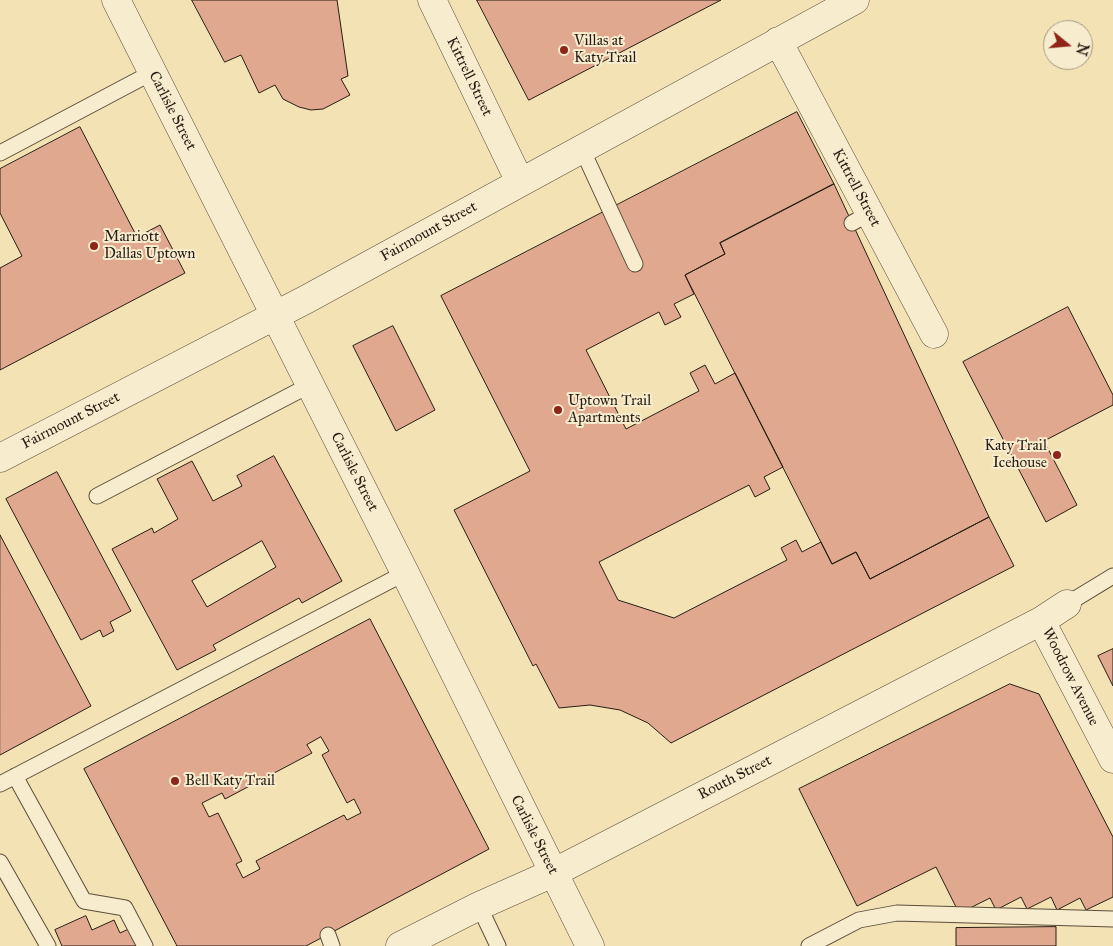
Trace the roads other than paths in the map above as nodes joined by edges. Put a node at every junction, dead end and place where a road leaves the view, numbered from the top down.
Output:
1 (116, 0) edge
2 (432, 0) edge
3 (855, 0) edge
4 (778, 41) junction
5 (153, 72) junction
6 (582, 148) junction
7 (0, 153) edge
8 (520, 182) junction
9 (635, 264) dead end
10 (275, 315) junction
11 (934, 334) dead end
12 (310, 385) junction
13 (0, 458) edge
14 (97, 496) dead end
15 (405, 573) junction
16 (1113, 576) edge
17 (1067, 604) joint
18 (1041, 621) junction
19 (1113, 759) edge
20 (15, 776) junction
21 (0, 784) edge
22 (0, 862) edge
23 (553, 873) junction
24 (480, 906) junction
25 (1113, 919) edge
26 (48, 946) edge
27 (145, 946) edge
28 (400, 946) edge
29 (498, 946) edge
30 (590, 946) edge
31 (809, 946) edge

1 - 5 street, Carlisle Street
2 - 8 street, Kittrell Street
3 - 4 street, Fairmount Street
4 - 6 street, Fairmount Street
4 - 11 street, Kittrell Street
5 - 7 lane
5 - 10 street, Carlisle Street
6 - 8 street, Fairmount Street
6 - 9 lane
8 - 10 street, Fairmount Street
10 - 12 street, Carlisle Street
10 - 13 street, Fairmount Street
12 - 14 lane
12 - 15 street, Carlisle Street
15 - 20 lane
15 - 23 street, Carlisle Street
16 - 17 lane
17 - 18 street, Routh Street
18 - 19 street, Woodrow Avenue
18 - 23 street, Routh Street
20 - 21 lane
20 - 27 lane
22 - 26 lane
23 - 24 street, Routh Street
23 - 30 street, Carlisle Street
24 - 28 street, Routh Street
24 - 29 lane
25 - 31 lane

